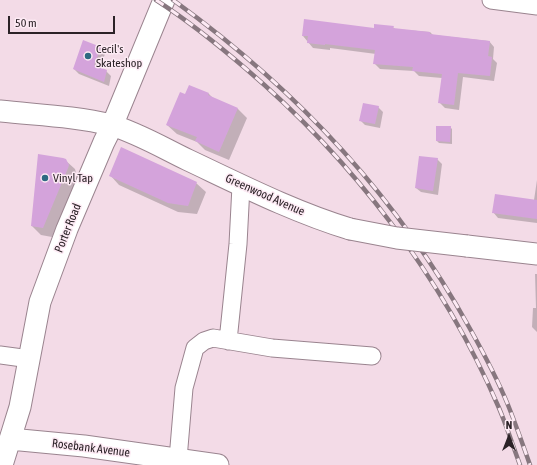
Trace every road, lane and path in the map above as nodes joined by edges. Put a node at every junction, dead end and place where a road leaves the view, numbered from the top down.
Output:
1 (164, 0) edge
2 (491, 0) edge
3 (537, 6) edge
4 (0, 111) edge
5 (112, 126) junction
6 (241, 186) junction
7 (537, 254) edge
8 (228, 341) junction
9 (0, 355) edge
10 (372, 356) dead end
11 (30, 359) junction
12 (10, 439) junction
13 (178, 459) junction
14 (2, 465) edge
15 (218, 465) edge

1 - 5 street, Porter Road
2 - 3 street
4 - 5 street, Greenwood Avenue
5 - 6 street, Greenwood Avenue
5 - 11 street, Porter Road
6 - 7 street, Greenwood Avenue, bridge
6 - 8 street
8 - 10 street
8 - 13 street
9 - 11 street
11 - 12 street, Porter Road
12 - 13 street, Rosebank Avenue
12 - 14 street, Porter Road
13 - 15 street, Rosebank Avenue

